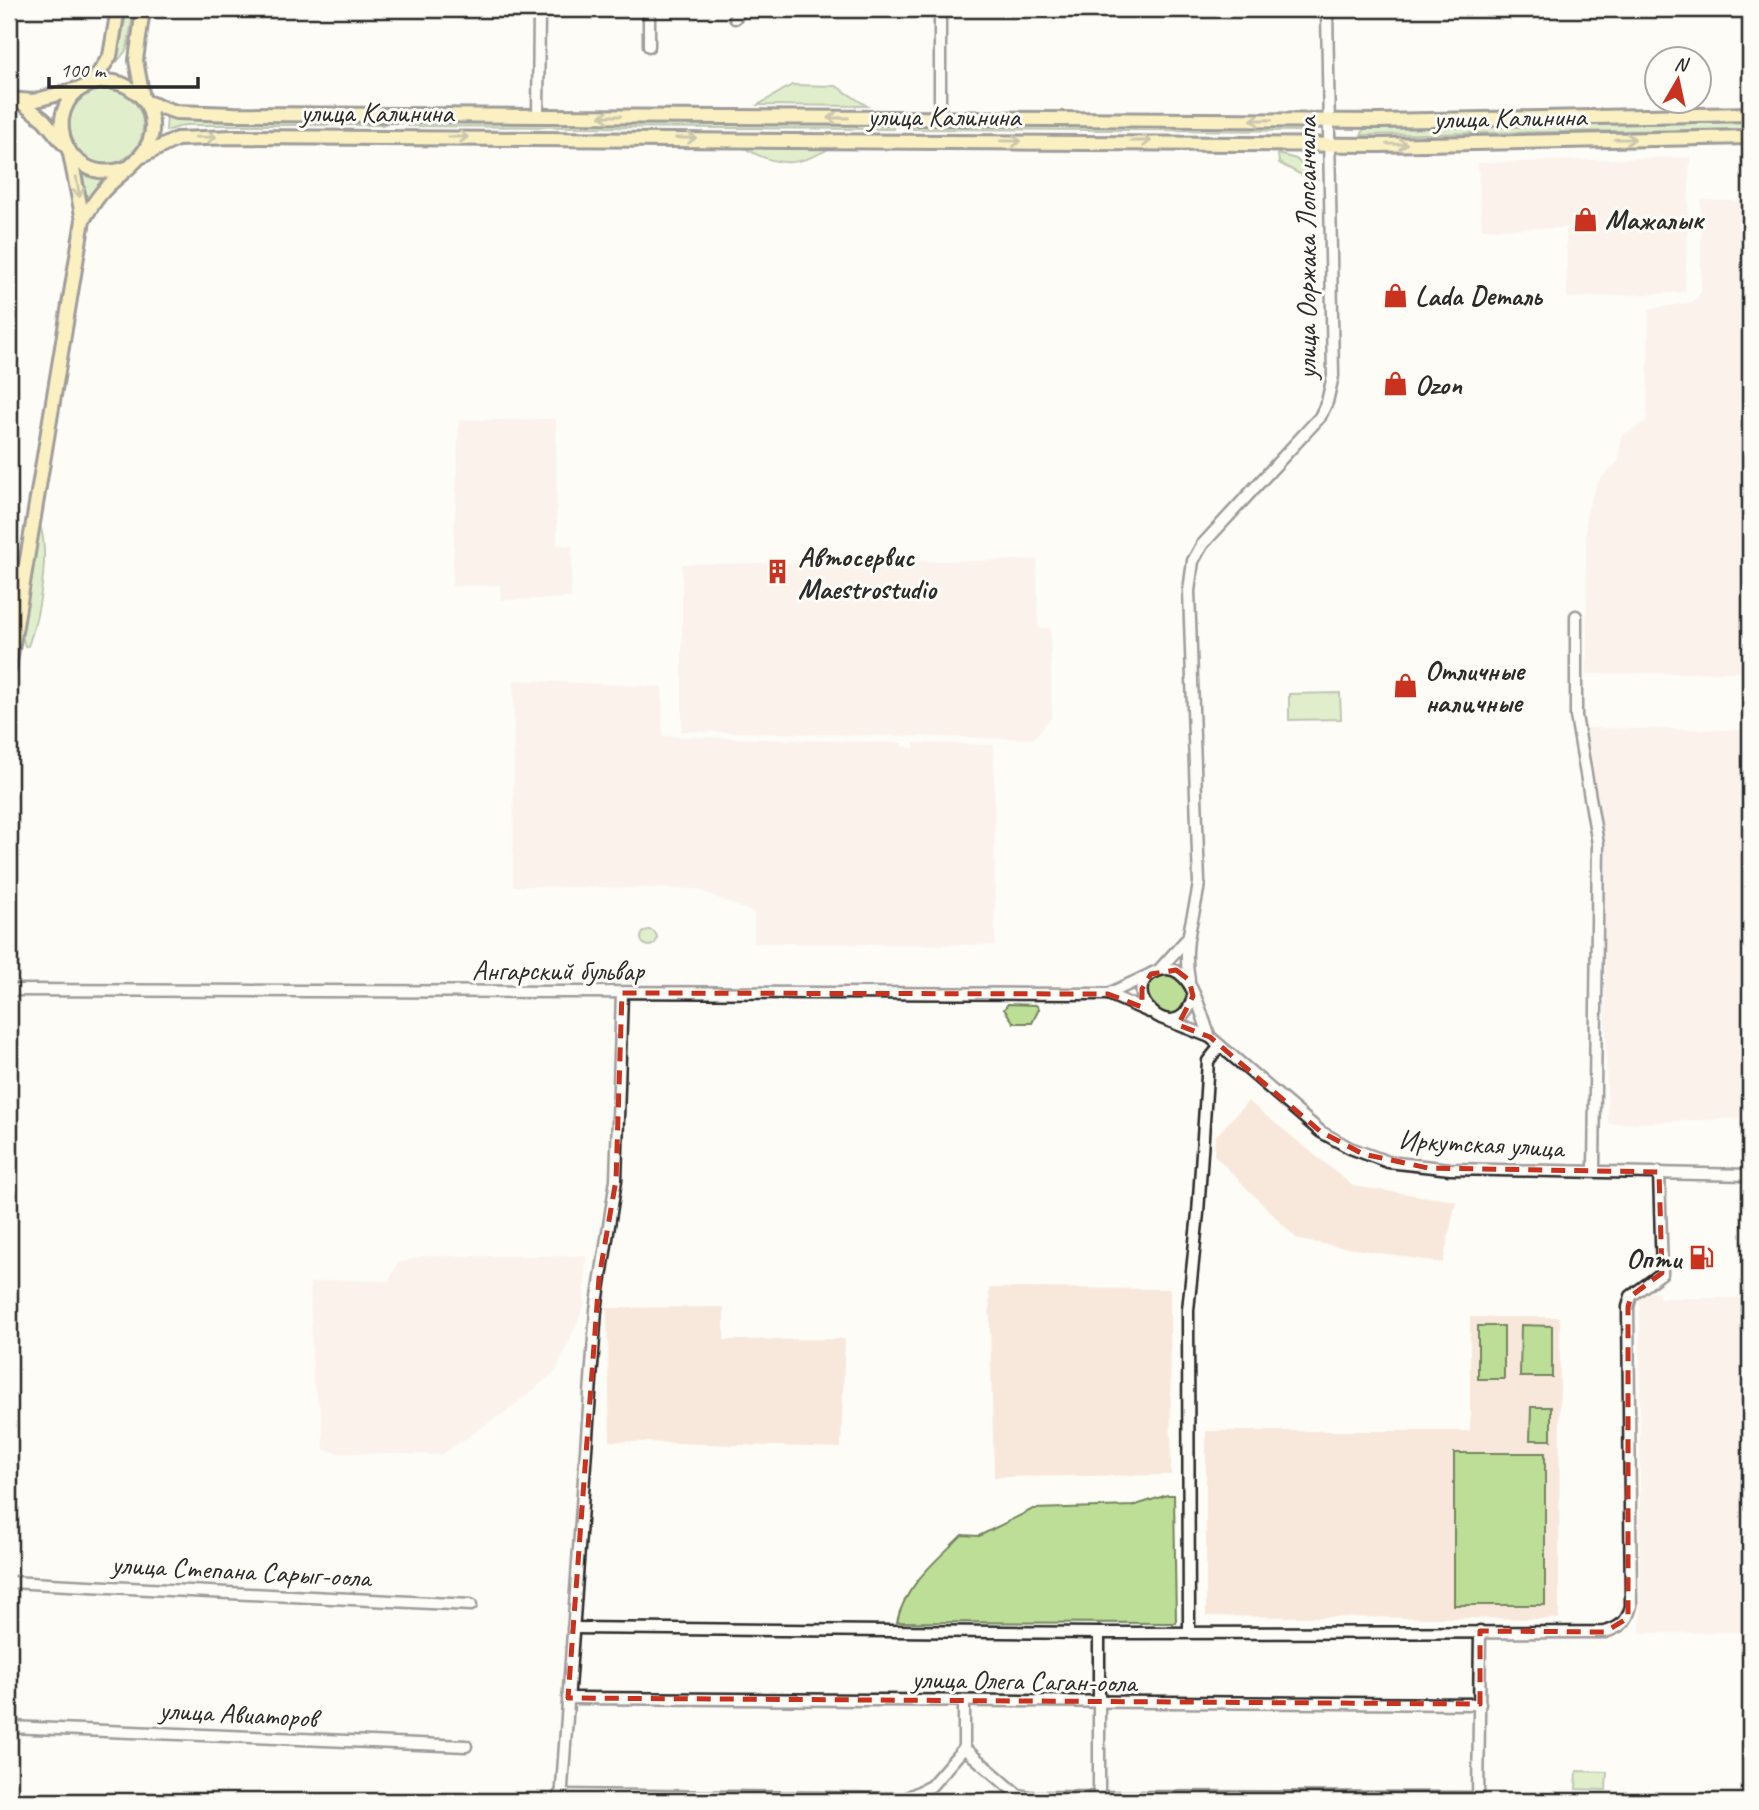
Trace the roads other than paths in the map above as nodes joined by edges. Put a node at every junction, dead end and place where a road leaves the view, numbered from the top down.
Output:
1 (118, 9) edge
2 (143, 9) edge
3 (539, 9) edge
4 (649, 9) edge
5 (940, 9) edge
6 (1326, 9) edge
7 (649, 46) dead end
8 (88, 85) junction
9 (15, 101) edge
10 (144, 101) junction
11 (1750, 114) edge
12 (390, 115) junction
13 (538, 116) junction
14 (897, 118) junction
15 (940, 118) junction
16 (1329, 121) junction
17 (390, 136) junction
18 (1750, 137) edge
19 (896, 139) junction
20 (1329, 143) junction
21 (68, 151) junction
22 (142, 156) junction
23 (127, 168) junction
24 (83, 220) junction
25 (9, 569) edge
26 (25, 571) junction
27 (1576, 616) dead end
28 (9, 668) edge
29 (1186, 939) junction
30 (1155, 972) junction
31 (1189, 980) junction
32 (9, 990) edge
33 (622, 993) junction
34 (1108, 993) junction
35 (1193, 996) junction
36 (1149, 1012) junction
37 (1164, 1019) junction
38 (1210, 1037) junction
39 (1220, 1046) junction
40 (1594, 1171) junction
41 (1659, 1172) junction
42 (1750, 1175) edge
43 (9, 1582) edge
44 (471, 1605) dead end
45 (573, 1628) junction
46 (1189, 1632) junction
47 (1480, 1632) junction
48 (1099, 1633) junction
49 (568, 1698) junction
50 (964, 1702) junction
51 (1100, 1704) junction
52 (1480, 1704) junction
53 (9, 1727) edge
54 (466, 1746) dead end
55 (964, 1748) junction
56 (560, 1797) edge
57 (1099, 1800) edge
58 (1478, 1800) edge

1 - 8 main road
2 - 10 main road
3 - 13 street
4 - 7 street
5 - 15 street
6 - 16 street, улица Ооржака Лопсанчапа
8 - 9 main road
8 - 10 main road
8 - 21 main road
9 - 21 main road
10 - 12 main road, улица Калинина
10 - 22 main road
11 - 16 main road, улица Калинина
12 - 13 main road, улица Калинина
12 - 17 main road
14 -> 13 main road, улица Калинина
14 - 15 main road, улица Калинина
14 - 19 main road
16 -> 15 main road, улица Калинина
16 - 20 street, улица Ооржака Лопсанчапа
17 -> 19 main road, улица Калинина
22 -> 17 main road, улица Калинина
20 -> 18 main road, улица Калинина
19 -> 20 main road, улица Калинина
20 - 29 street, улица Ооржака Лопсанчапа
21 - 23 main road
21 -> 24 main road
22 - 23 main road
23 - 24 main road
24 - 26 main road
25 - 26 street
26 - 28 main road
27 - 40 street
29 - 30 street, улица Ооржака Лопсанчапа
29 - 31 street, улица Ооржака Лопсанчапа
30 - 31 street
30 - 34 street, Ангарский бульвар
30 - 36 street
31 - 35 street
32 - 33 street, Ангарский бульвар
33 - 34 street, Ангарский бульвар
33 - 45 street
34 - 36 street, Ангарский бульвар
35 - 37 street
35 - 38 street, Иркутская улица
36 - 37 street
37 - 38 street, Иркутская улица
38 - 39 street, Иркутская улица
39 - 40 street, Иркутская улица
39 - 46 street
40 - 41 street, Иркутская улица
41 - 42 street, Иркутская улица
41 - 47 street
43 - 44 street, улица Степана Сарыг-оола
45 - 48 street
45 - 49 street
46 - 47 street
46 - 48 street
47 - 52 street
48 - 51 street
49 - 50 street, улица Олега Саган-оола
49 - 56 street
50 - 51 street, улица Олега Саган-оола
50 - 55 street
51 - 52 street, улица Олега Саган-оола
51 - 57 street
52 - 58 street
53 - 54 street, улица Авиаторов
55 - 56 street
55 - 57 street
57 - 58 street

